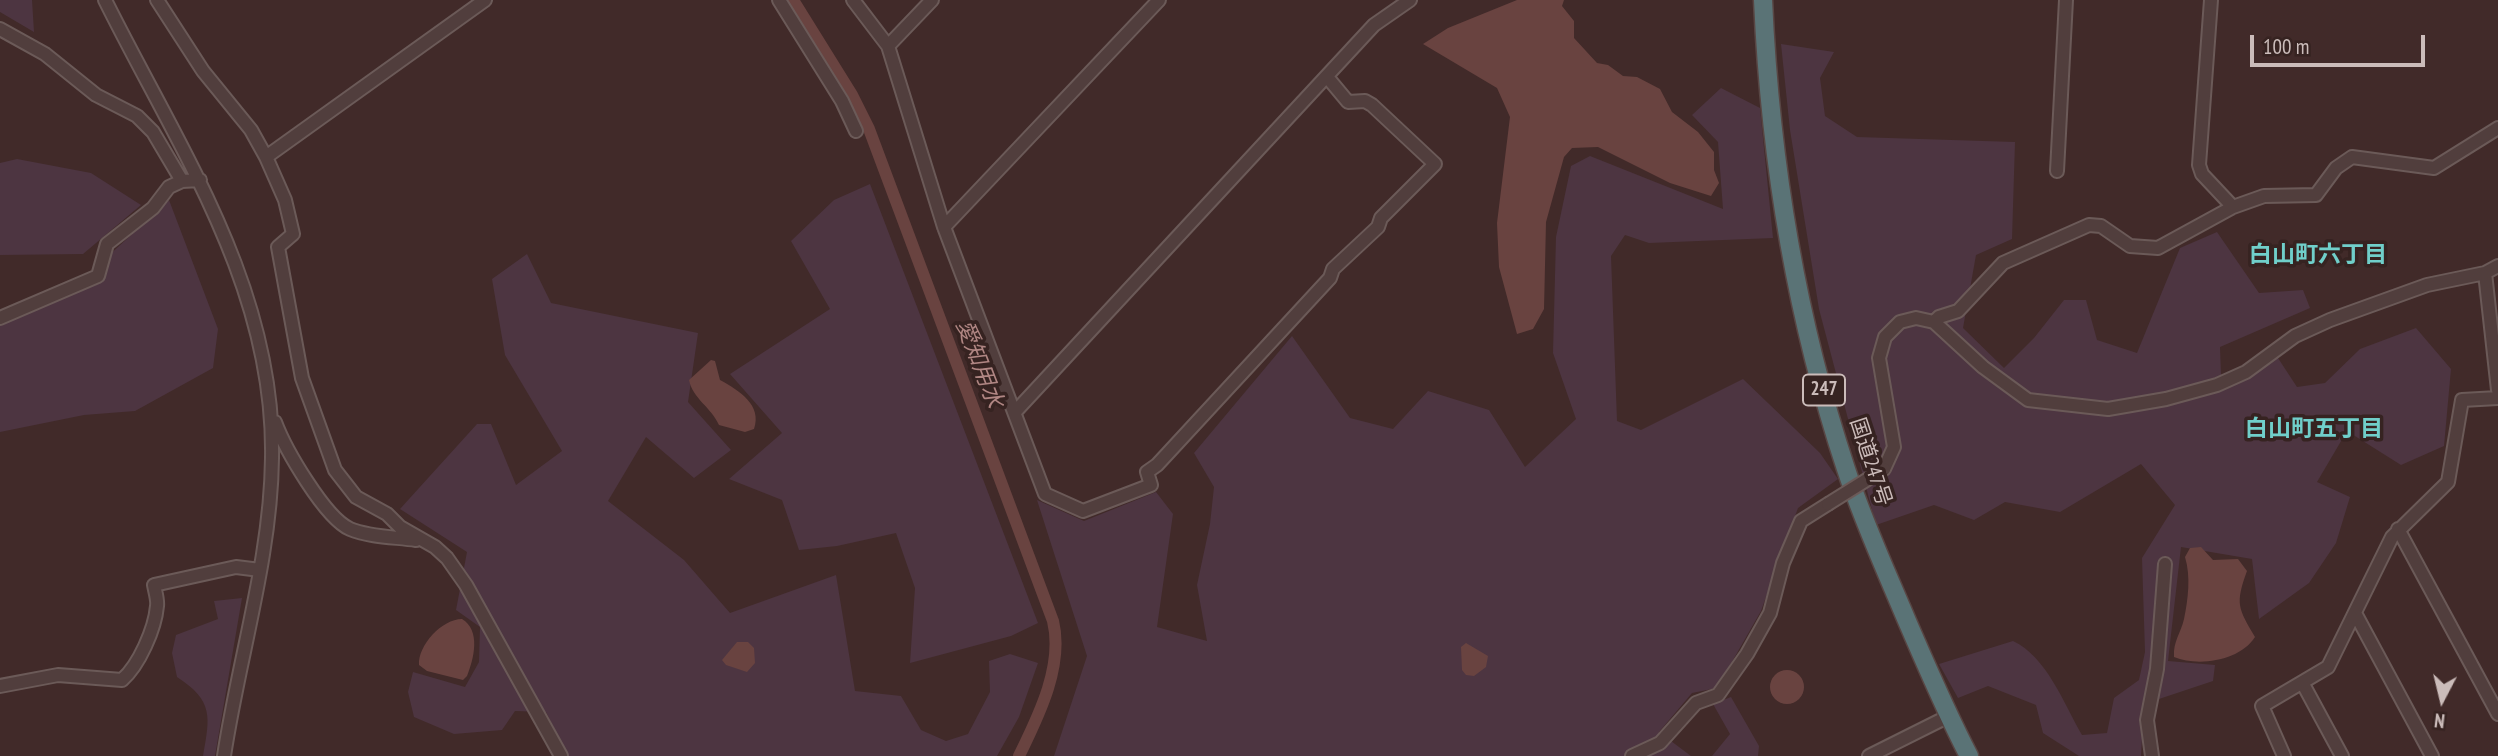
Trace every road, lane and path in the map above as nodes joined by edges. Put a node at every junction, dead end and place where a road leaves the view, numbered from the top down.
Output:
1 (105, 0) edge
2 (157, 0) edge
3 (485, 0) edge
4 (779, 0) edge
5 (853, 0) edge
6 (932, 0) edge
7 (1159, 0) edge
8 (1410, 0) edge
9 (1763, 0) edge
10 (2066, 0) edge
11 (2211, 0) edge
12 (3, 33) edge
13 (888, 46) junction
14 (1328, 78) junction
15 (2498, 128) edge
16 (856, 131) dead end
17 (266, 157) junction
18 (2057, 171) dead end
19 (201, 180) junction
20 (182, 181) junction
21 (2233, 207) junction
22 (944, 227) junction
23 (2498, 267) edge
24 (2485, 273) junction
25 (0, 318) edge
26 (1934, 322) junction
27 (2495, 335) edge
28 (2498, 390) edge
29 (2498, 398) edge
30 (1015, 412) junction
31 (271, 413) junction
32 (2398, 529) junction
33 (423, 541) junction
34 (2165, 564) dead end
35 (260, 570) junction
36 (2355, 613) junction
37 (2303, 684) junction
38 (0, 687) edge
39 (2498, 714) edge
40 (1949, 716) junction
41 (224, 756) edge
42 (561, 756) edge
43 (1632, 756) edge
44 (1869, 756) edge
45 (1969, 756) edge
46 (2152, 756) edge
47 (2284, 756) edge
48 (2342, 756) edge
49 (2432, 756) edge

1 - 19 street
2 - 17 street
3 - 17 street
4 - 16 street
5 - 13 street
6 - 13 street
7 - 22 street
8 - 14 street
9 - 40 highway, 国道247号 / 247
10 - 18 street
11 - 21 street
12 - 20 street
13 - 22 street
14 - 30 street
14 - 30 street
15 - 21 street
17 - 33 street
19 - 20 street
19 - 31 street
20 - 25 street
21 - 26 street
22 - 30 street
23 - 24 street
24 - 26 street
24 - 27 street
26 - 43 street, bridge
27 - 28 street
29 - 32 street
31 - 33 street
31 - 35 street
32 - 36 street
32 - 39 street
33 - 42 street
34 - 46 street
35 - 38 street
35 - 41 street
36 - 37 street
36 - 49 street
37 - 47 street
37 - 48 street
40 - 44 street
40 - 45 highway, 国道247号 / 247

